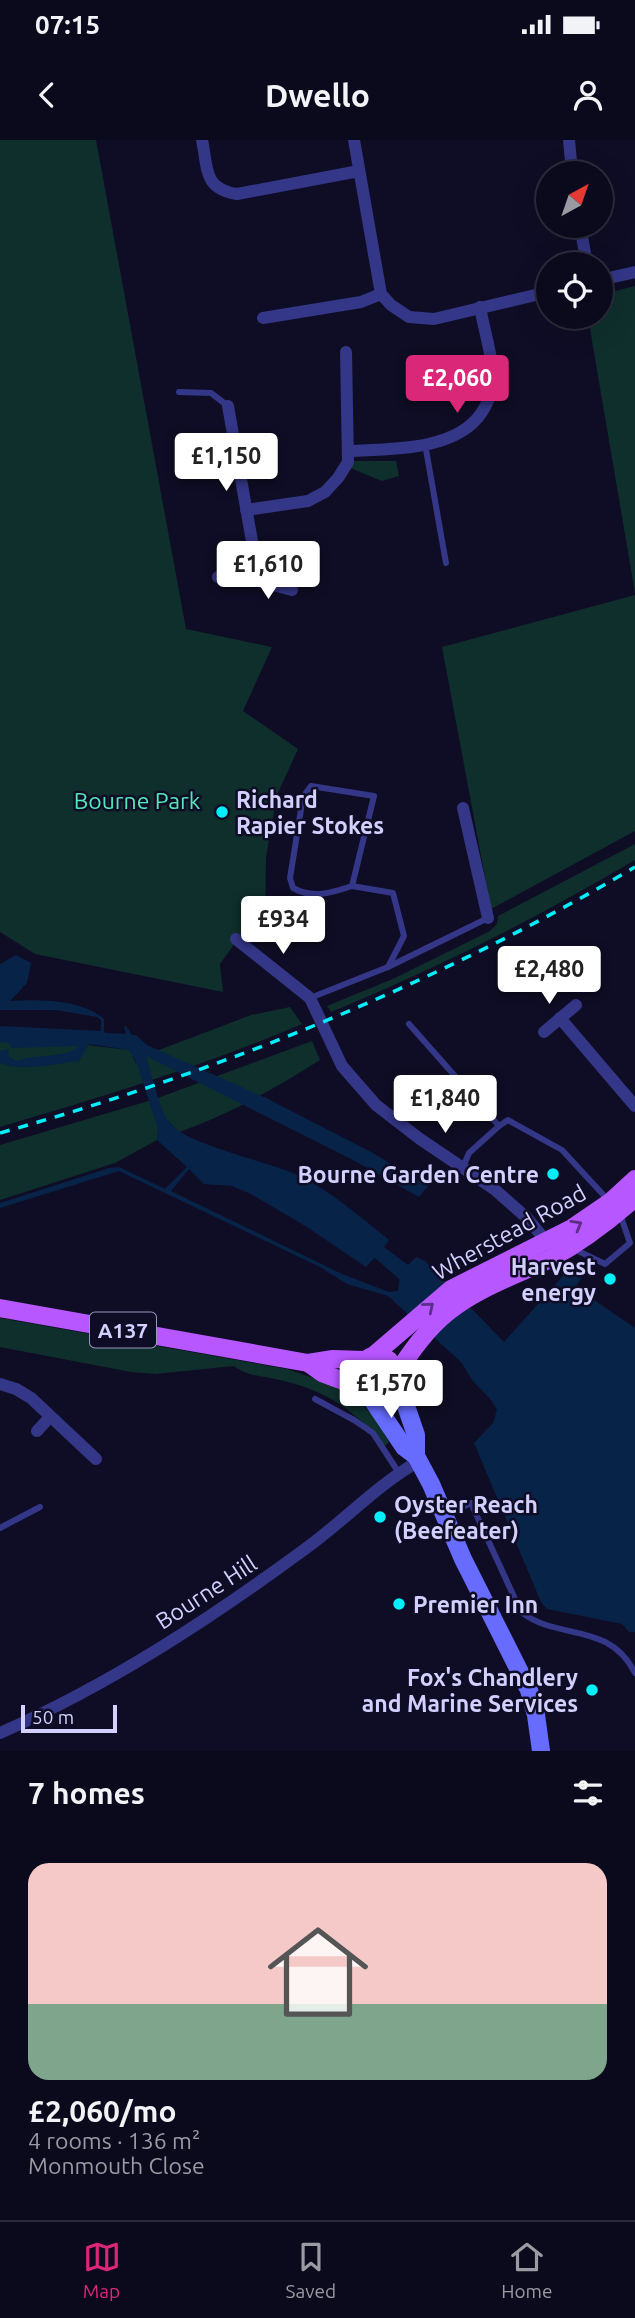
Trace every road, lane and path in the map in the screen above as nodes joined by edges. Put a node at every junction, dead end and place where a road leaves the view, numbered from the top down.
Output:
1 (202, 140) edge
2 (354, 140) edge
3 (569, 140) edge
4 (571, 161) edge
5 (359, 171) junction
6 (635, 272) edge
7 (613, 277) edge
8 (381, 294) junction
9 (536, 295) edge
10 (480, 307) junction
11 (263, 318) dead end
12 (346, 352) dead end
13 (179, 392) dead end
14 (228, 407) joint
15 (425, 443) junction
16 (348, 451) junction
17 (246, 510) junction
18 (446, 562) dead end
19 (218, 577) dead end
20 (251, 579) junction
21 (292, 590) dead end
22 (463, 808) dead end
23 (352, 886) junction
24 (488, 918) joint
25 (236, 939) dead end
26 (388, 967) junction
27 (310, 998) junction
28 (576, 1005) dead end
29 (560, 1018) junction
30 (409, 1024) dead end
31 (544, 1032) dead end
32 (635, 1106) edge
33 (499, 1126) junction
34 (463, 1167) junction
35 (635, 1179) edge
36 (635, 1198) edge
37 (615, 1207) junction
38 (546, 1241) junction
39 (570, 1247) junction
40 (457, 1295) junction
41 (0, 1308) edge
42 (415, 1331) junction
43 (369, 1357) junction
44 (308, 1363) junction
45 (397, 1376) junction
46 (0, 1384) edge
47 (365, 1390) junction
48 (315, 1399) dead end
49 (50, 1416) junction
50 (37, 1431) dead end
51 (96, 1459) dead end
52 (418, 1459) junction
53 (399, 1473) junction
54 (40, 1507) dead end
55 (444, 1516) junction
56 (0, 1528) edge
57 (635, 1673) edge
58 (0, 1733) edge
59 (541, 1751) edge

1 - 5 street
2 - 5 street
3 - 4 street
5 - 8 street
6 - 7 street
8 - 10 street
8 - 11 street
9 - 10 street
10 - 15 street
12 - 16 street
13 - 14 lane
14 - 17 street
15 - 16 street
15 - 18 lane
16 - 17 street
17 - 20 street
19 - 20 street
20 - 21 street
22 - 24 street
23 - 23 lane
23 - 26 lane
24 - 26 lane
25 - 27 street
26 - 27 lane
27 - 34 street
28 - 29 street
29 - 31 street
29 - 32 street
30 - 33 lane
33 - 34 lane
33 - 37 lane
34 - 38 street
35 - 37 main road, Wherstead Road
36 - 37 main road, Wherstead Road
38 -> 37 main road, Wherstead Road
37 - 39 main road, Wherstead Road
37 - 39 lane
38 - 40 main road, Wherstead Road
39 - 40 main road, Wherstead Road
40 - 42 main road, Wherstead Road
41 - 44 main road, A137
42 - 43 main road, Wherstead Road
42 - 45 main road, Wherstead Road
43 - 44 main road, A137
43 - 45 main road
43 - 47 main road
44 - 47 main road, A137
45 - 47 main road
45 - 52 main road
46 - 49 street
47 - 52 main road
48 - 53 lane
49 - 50 street
49 - 51 street
52 - 53 street, Bourne Hill
52 - 55 main road
53 - 58 street, Bourne Hill
54 - 56 lane
55 - 57 lane
55 - 59 main road

